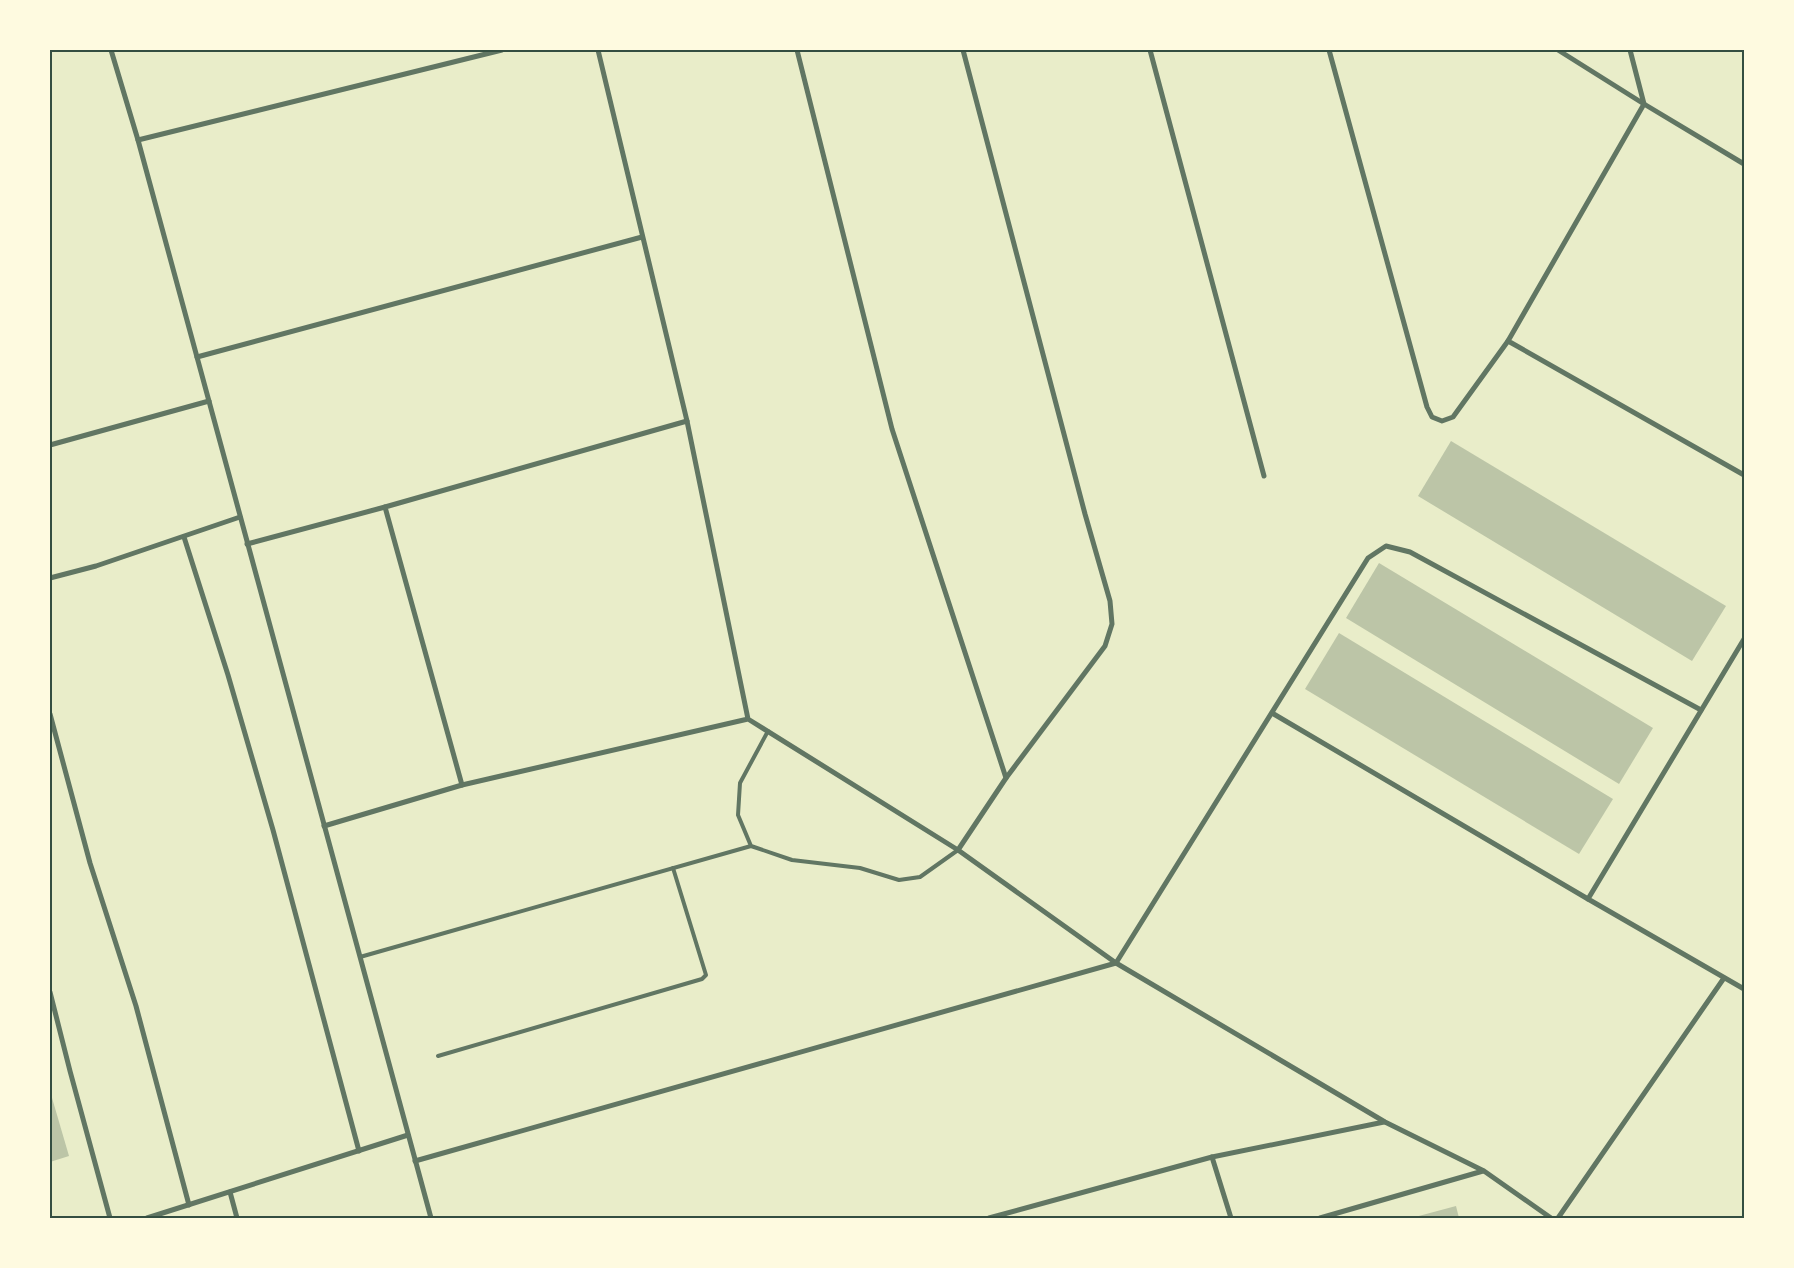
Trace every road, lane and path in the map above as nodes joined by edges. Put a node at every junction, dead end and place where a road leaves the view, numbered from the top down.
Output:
1 (111, 50) edge
2 (502, 50) edge
3 (598, 50) edge
4 (796, 50) edge
5 (963, 50) edge
6 (1150, 50) edge
7 (1329, 50) edge
8 (1558, 50) edge
9 (1630, 50) edge
10 (1644, 104) junction
11 (138, 140) junction
12 (1744, 164) edge
13 (642, 238) junction
14 (1508, 341) junction
15 (197, 357) junction
16 (209, 401) junction
17 (687, 421) junction
18 (50, 445) edge
19 (1744, 475) edge
20 (1264, 476) dead end
21 (385, 507) junction
22 (240, 518) junction
23 (184, 536) junction
24 (248, 544) junction
25 (50, 578) edge
26 (1744, 639) edge
27 (1701, 710) junction
28 (1272, 713) junction
29 (50, 714) edge
30 (748, 719) junction
31 (768, 731) junction
32 (1006, 778) junction
33 (462, 784) junction
34 (324, 826) junction
35 (751, 846) junction
36 (958, 850) junction
37 (673, 868) junction
38 (1588, 899) junction
39 (360, 957) junction
40 (1116, 963) junction
41 (1724, 978) junction
42 (1744, 989) edge
43 (50, 992) edge
44 (438, 1056) dead end
45 (1385, 1122) junction
46 (408, 1135) junction
47 (359, 1151) junction
48 (1212, 1157) junction
49 (415, 1160) junction
50 (1484, 1171) junction
51 (230, 1192) junction
52 (188, 1205) junction
53 (110, 1218) edge
54 (148, 1218) edge
55 (237, 1218) edge
56 (431, 1218) edge
57 (989, 1218) edge
58 (1231, 1218) edge
59 (1320, 1218) edge
60 (1551, 1218) edge
61 (1558, 1218) edge

1 - 11 street
2 - 11 street
3 - 13 street
4 - 32 street
5 - 32 street
6 - 20 street
7 - 14 street
8 - 10 street
9 - 10 street
10 - 12 street
10 - 14 street
11 - 15 street
13 - 15 street
13 - 17 street
14 - 19 street
15 - 16 street
16 - 18 street
16 - 22 street
17 - 21 street
17 - 30 street
21 - 24 street
21 - 33 street
22 - 23 street
22 - 24 street
23 - 25 street
23 - 47 street
24 - 34 street
26 - 27 street
27 - 28 street
27 - 38 street
28 - 38 street
28 - 40 street
29 - 52 street
30 - 31 street
30 - 33 street
31 - 35 lane
31 - 36 street
32 - 36 street
33 - 34 street
34 - 39 street
35 - 36 lane
35 - 37 lane
36 - 40 street
37 - 39 lane
37 - 44 lane
38 - 41 street
39 - 46 street
40 - 45 street
40 - 49 street
41 - 42 street
41 - 61 street
43 - 53 street
45 - 48 street
45 - 50 street
46 - 47 street
46 - 49 street
47 - 51 street
48 - 57 street
48 - 58 street
49 - 56 street
50 - 59 street
50 - 60 street
51 - 52 street
51 - 55 street
52 - 54 street

